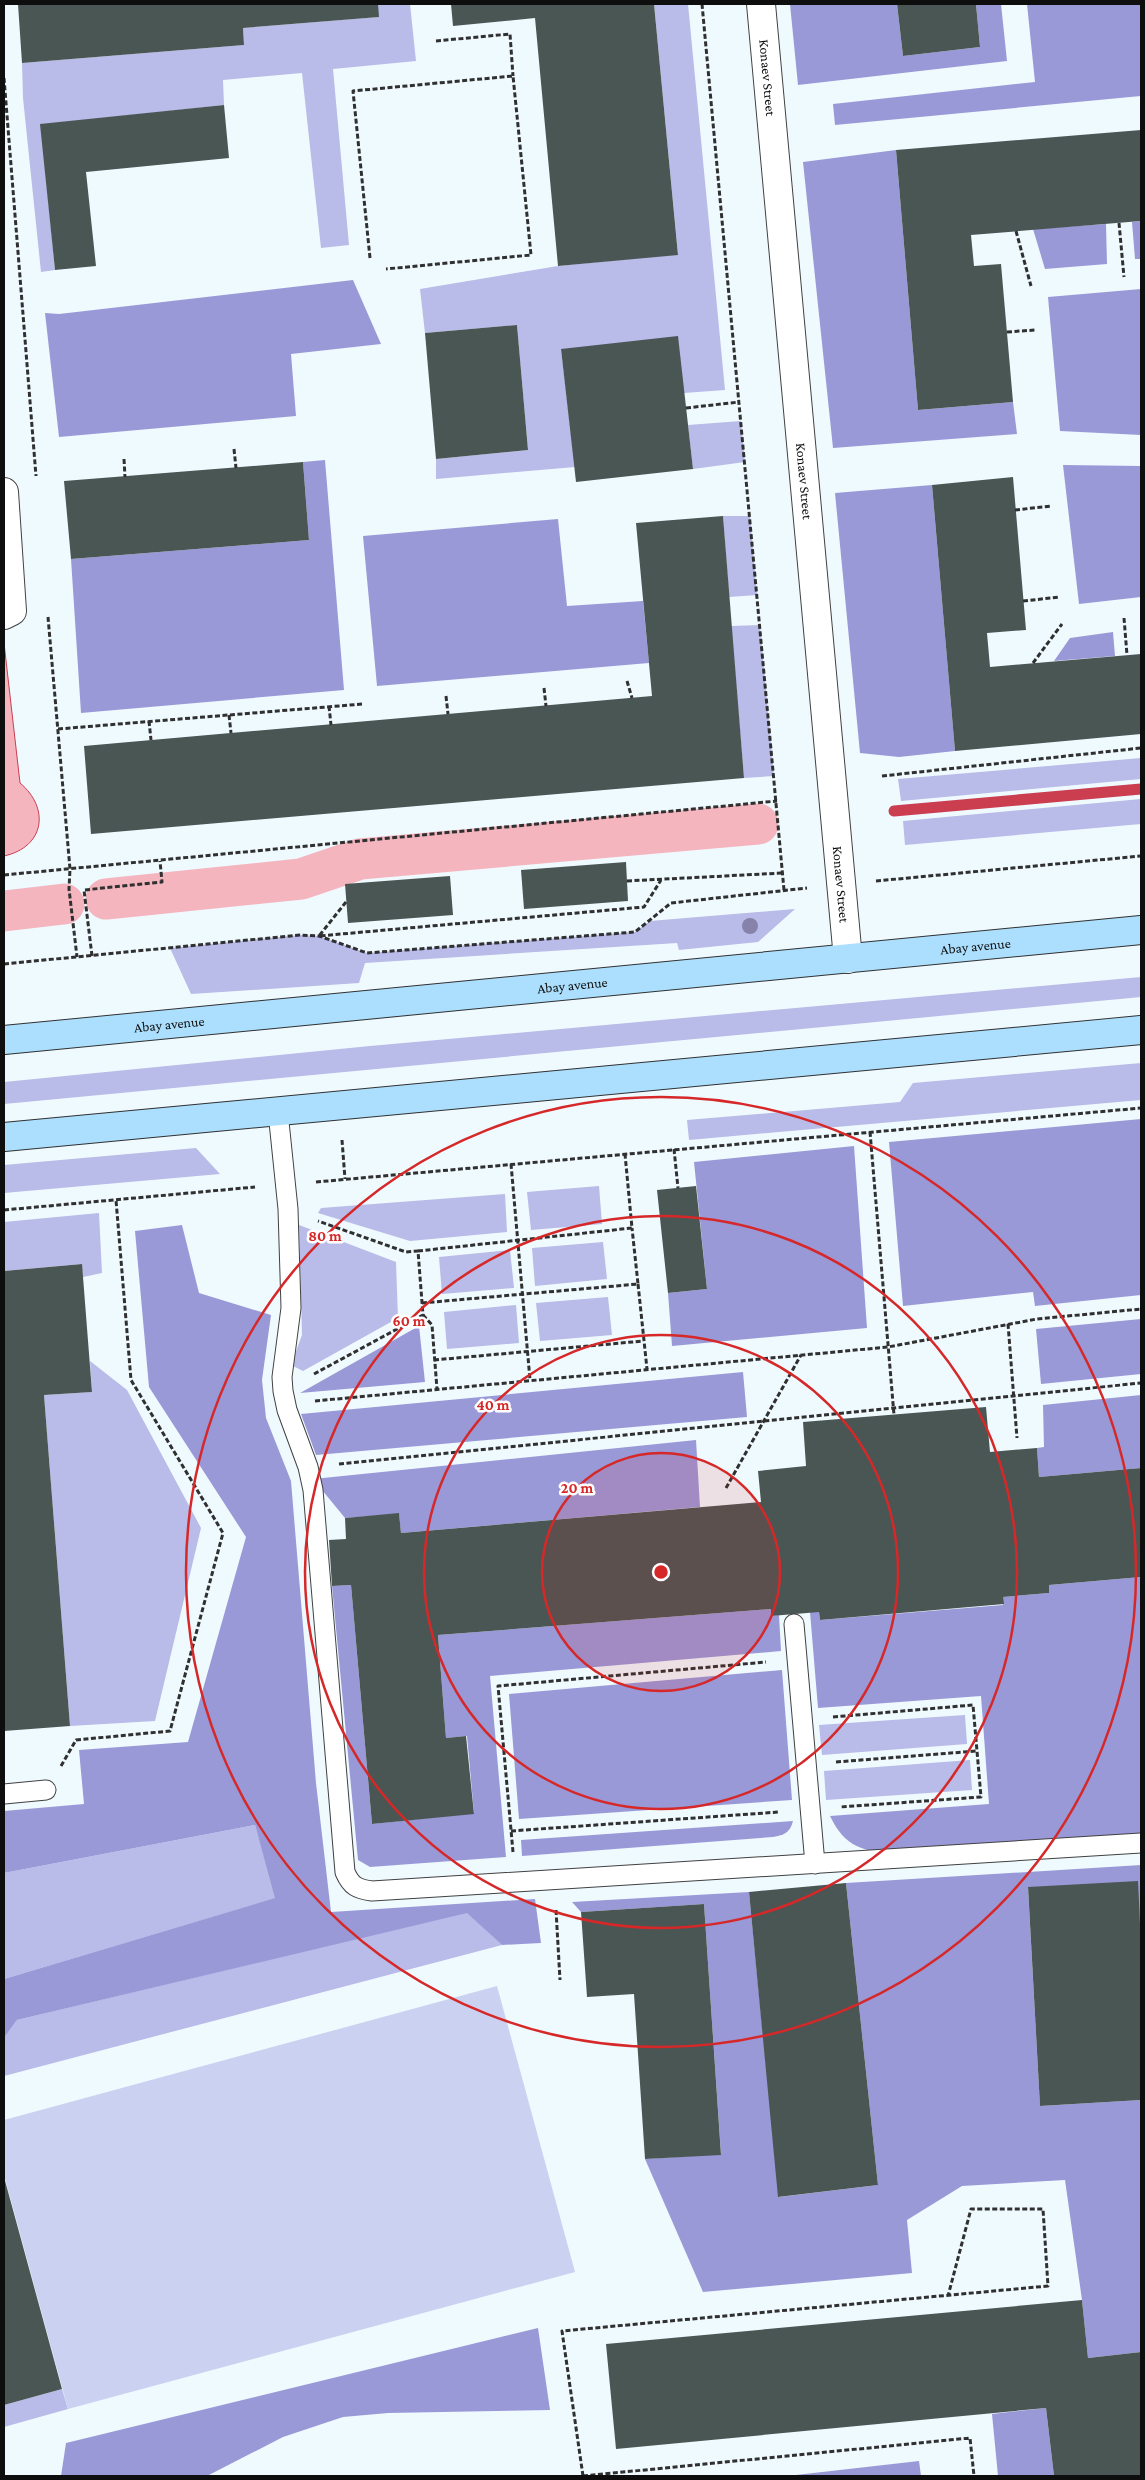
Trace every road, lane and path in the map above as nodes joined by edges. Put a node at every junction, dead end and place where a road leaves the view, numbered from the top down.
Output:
1 (702, 4) edge
2 (761, 4) edge
3 (436, 41) dead end
4 (513, 76) junction
5 (1119, 223) dead end
6 (1016, 231) dead end
7 (370, 258) dead end
8 (386, 269) dead end
9 (1124, 277) dead end
10 (1031, 286) dead end
11 (1035, 330) dead end
12 (1007, 332) dead end
13 (739, 402) junction
14 (686, 408) dead end
15 (234, 449) dead end
16 (124, 459) dead end
17 (236, 468) dead end
18 (125, 477) dead end
19 (4, 492) edge
20 (1051, 506) dead end
21 (1015, 510) dead end
22 (1060, 598) dead end
23 (1023, 601) dead end
24 (4, 615) edge
25 (1124, 618) dead end
26 (1062, 624) dead end
27 (1128, 655) dead end
28 (1032, 663) dead end
29 (627, 680) dead end
30 (544, 688) dead end
31 (446, 696) dead end
32 (632, 698) dead end
33 (363, 704) dead end
34 (329, 706) junction
35 (546, 706) dead end
36 (448, 714) dead end
37 (229, 715) junction
38 (149, 721) junction
39 (330, 725) dead end
40 (58, 729) dead end
41 (231, 733) dead end
42 (151, 740) dead end
43 (1141, 748) edge
44 (882, 776) dead end
45 (776, 801) junction
46 (1141, 856) edge
47 (160, 861) junction
48 (783, 873) junction
49 (4, 875) edge
50 (661, 880) junction
51 (891, 880) dead end
52 (627, 881) dead end
53 (69, 889) dead end
54 (346, 902) dead end
55 (1141, 930) edge
56 (320, 936) junction
57 (92, 956) junction
58 (77, 957) junction
59 (848, 959) junction
60 (4, 964) edge
61 (1141, 1030) edge
62 (4, 1040) edge
63 (1141, 1108) edge
64 (278, 1112) junction
65 (870, 1132) junction
66 (4, 1137) edge
67 (342, 1138) dead end
68 (674, 1149) junction
69 (625, 1153) junction
70 (511, 1164) junction
71 (346, 1179) junction
72 (285, 1184) junction
73 (678, 1188) dead end
74 (116, 1200) junction
75 (4, 1210) edge
76 (315, 1219) dead end
77 (632, 1228) junction
78 (518, 1240) junction
79 (418, 1251) junction
80 (638, 1284) junction
81 (522, 1294) junction
82 (422, 1303) junction
83 (1141, 1308) edge
84 (423, 1315) junction
85 (1008, 1324) junction
86 (644, 1341) junction
87 (888, 1347) junction
88 (528, 1351) junction
89 (801, 1354) junction
90 (434, 1360) junction
91 (647, 1369) junction
92 (530, 1380) junction
93 (1141, 1383) edge
94 (437, 1389) junction
95 (1014, 1395) junction
96 (284, 1397) junction
97 (894, 1408) junction
98 (894, 1414) dead end
99 (764, 1420) junction
100 (1017, 1438) dead end
101 (308, 1467) junction
102 (726, 1488) dead end
103 (794, 1624) dead end
104 (798, 1659) junction
105 (977, 1751) dead end
106 (806, 1764) junction
107 (46, 1790) joint
108 (4, 1794) edge
109 (1141, 1843) edge
110 (815, 1864) junction
111 (554, 1880) junction
112 (516, 1882) junction
113 (560, 1980) dead end
114 (948, 2296) junction
115 (583, 2476) edge
116 (974, 2476) edge

1 - 13 path
2 - 59 street, Konaev Street
3 - 4 path
4 - 7 path
4 - 8 path
5 - 9 path
6 - 10 path
11 - 12 path
13 - 14 path
13 - 45 path
15 - 17 path
16 - 18 path
19 - 24 street
20 - 21 path
22 - 23 path
25 - 27 path
26 - 28 path
29 - 32 path
30 - 35 path
31 - 36 path
33 - 34 path
34 - 37 path
34 - 39 path
37 - 38 path
37 - 41 path
38 - 40 path
38 - 42 path
43 - 44 path
45 - 47 path
45 - 48 path
46 - 51 path
47 - 49 path
47 - 57 path
48 - 50 path
48 - 56 path
50 - 52 path
50 - 56 path
53 - 58 path
54 - 56 path
55 - 59 main road, Abay avenue
56 - 57 path
57 - 58 path
58 - 60 path
59 - 62 main road, Abay avenue
61 - 64 main road
63 - 65 path
64 - 66 main road
64 - 72 lane
65 - 68 path
65 - 87 path
67 - 71 path
68 - 69 path
68 - 73 path
69 - 70 path
69 - 77 path
70 - 71 path
70 - 78 path
71 - 72 path
72 - 74 path
72 - 96 lane
74 - 75 path
74 - 107 path
76 - 79 path
77 - 78 path
77 - 80 path
78 - 79 path
78 - 81 path
79 - 82 path
80 - 81 path
80 - 86 path
81 - 82 path
81 - 88 path
82 - 84 path
83 - 85 path
84 - 90 path
84 - 96 path
85 - 87 path
85 - 95 path
86 - 88 path
86 - 91 path
87 - 89 path
87 - 97 path
88 - 90 path
88 - 92 path
89 - 91 path
89 - 99 path
90 - 94 path
91 - 92 path
92 - 94 path
93 - 95 path
94 - 96 path
95 - 97 path
95 - 100 path
96 - 101 lane
97 - 98 path
97 - 99 path
99 - 101 path
99 - 102 path
101 - 112 lane
103 - 104 lane
104 - 106 lane
104 - 112 path
105 - 106 path
106 - 110 lane
107 - 108 lane
109 - 110 lane
110 - 111 lane
111 - 112 lane
111 - 113 path
114 - 114 path
114 - 115 path
115 - 116 path

